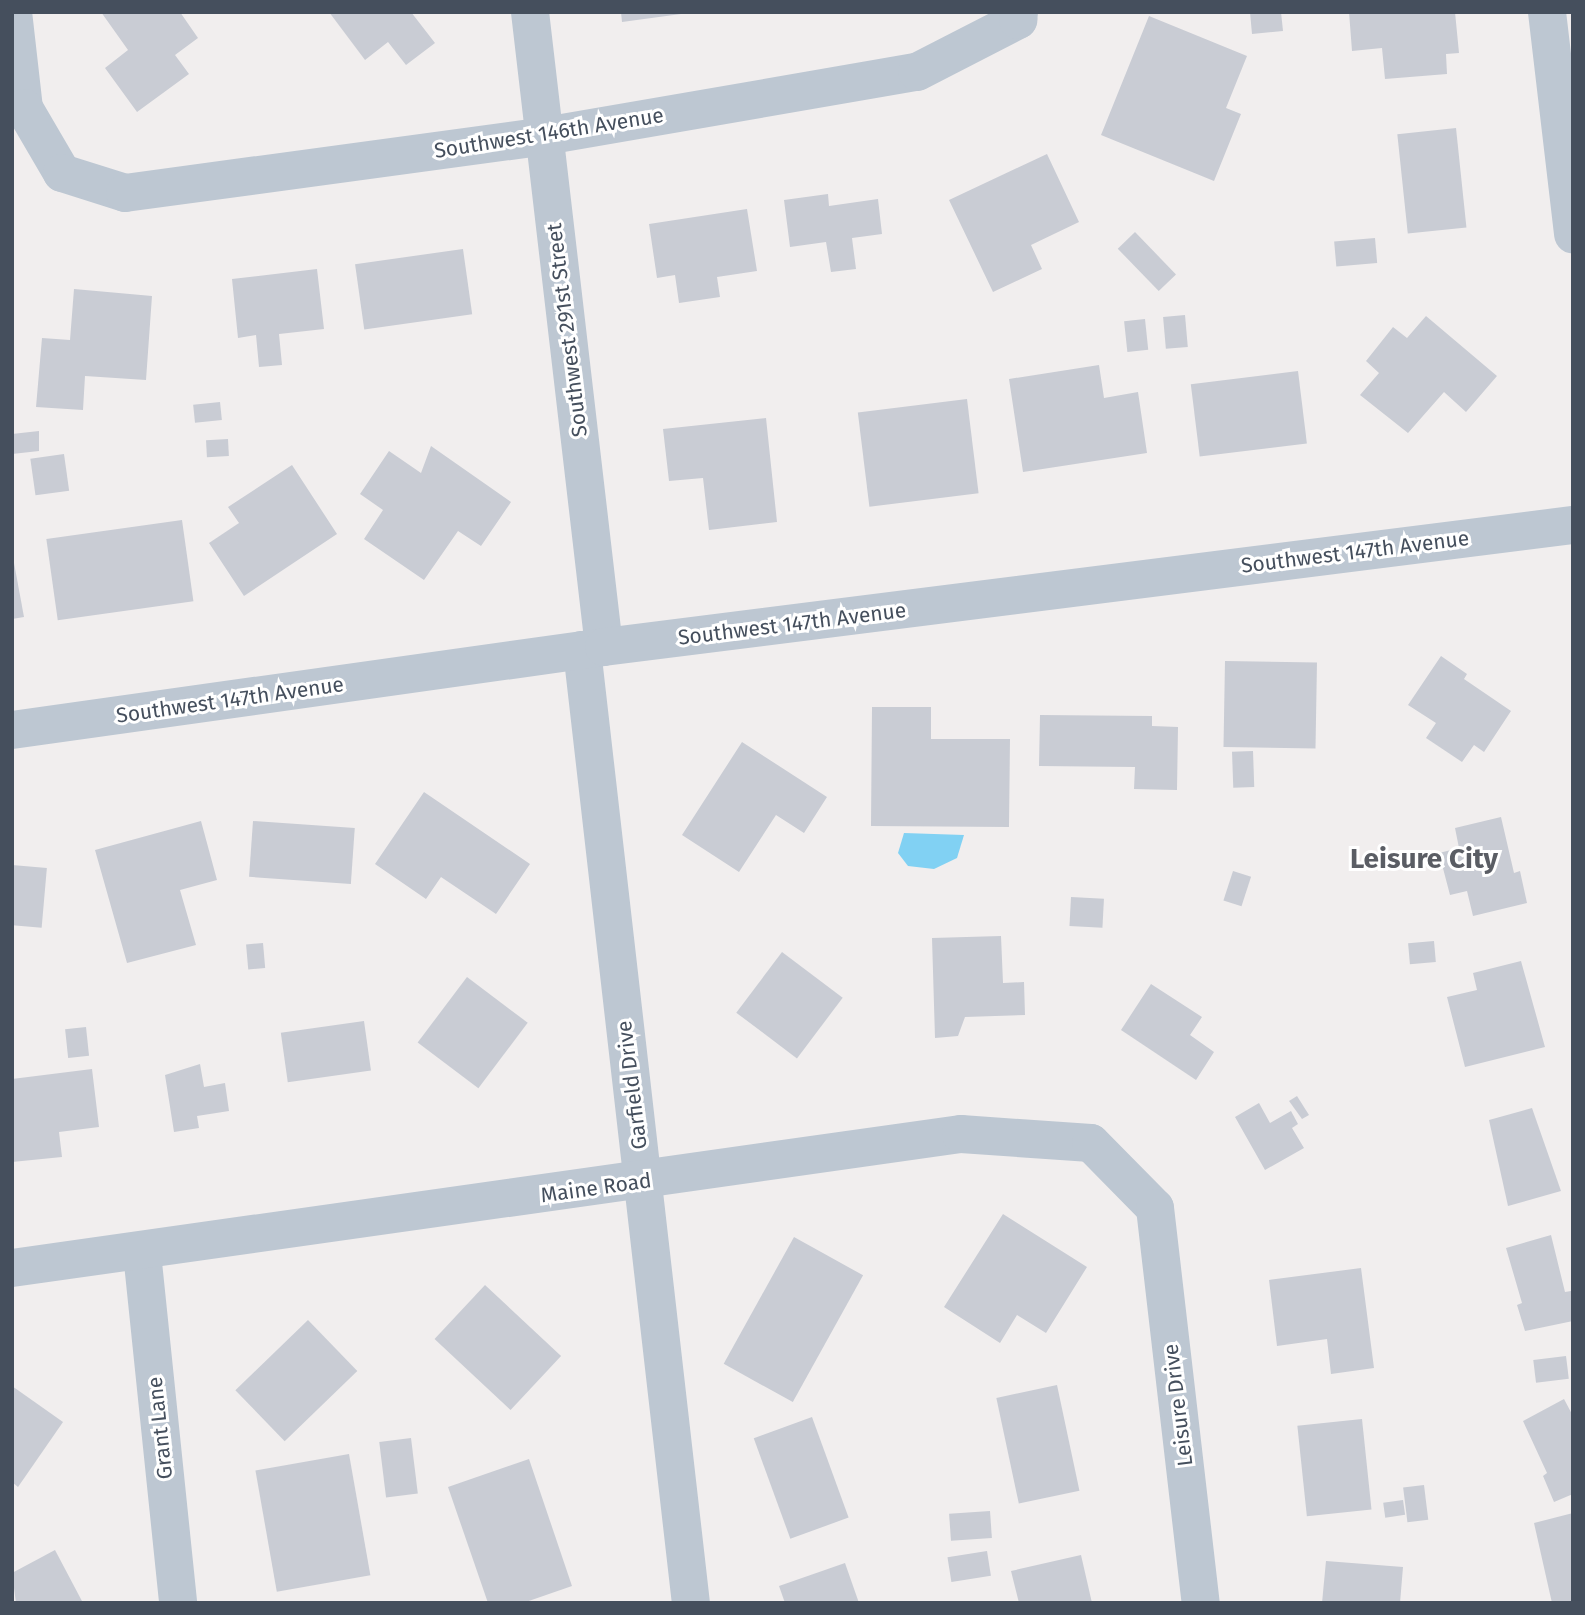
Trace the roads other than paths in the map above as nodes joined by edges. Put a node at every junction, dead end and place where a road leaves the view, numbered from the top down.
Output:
1 (13, 12) edge
2 (530, 12) edge
3 (1019, 12) edge
4 (1547, 12) edge
5 (545, 136) junction
6 (1573, 234) edge
7 (1573, 525) edge
8 (593, 649) junction
9 (12, 730) edge
10 (643, 1181) junction
11 (1154, 1208) joint
12 (142, 1253) junction
13 (12, 1268) edge
14 (178, 1603) edge
15 (691, 1603) edge
16 (1201, 1603) edge

1 - 5 street, Southwest 146th Avenue
2 - 5 street, Southwest 291st Street
3 - 5 street, Southwest 146th Avenue
4 - 6 street
5 - 8 street, Southwest 291st Street
7 - 8 street, Southwest 147th Avenue
8 - 9 street, Southwest 147th Avenue
8 - 10 street, Garfield Drive
10 - 11 street, Maine Road
10 - 12 street, Maine Road
10 - 15 street, Garfield Drive
11 - 16 street, Leisure Drive
12 - 13 street, Maine Road
12 - 14 street, Grant Lane

